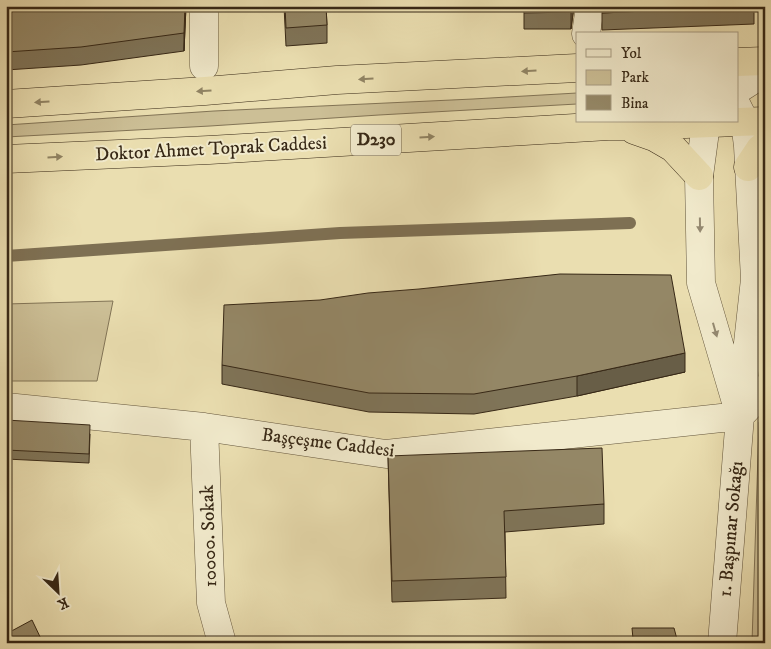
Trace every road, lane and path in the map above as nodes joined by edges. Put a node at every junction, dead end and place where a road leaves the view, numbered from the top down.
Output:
1 (204, 6) edge
2 (590, 6) edge
3 (586, 32) edge
4 (738, 62) edge
5 (765, 63) edge
6 (204, 66) dead end
7 (576, 68) edge
8 (738, 89) edge
9 (6, 104) edge
10 (749, 117) edge
11 (706, 122) edge
12 (608, 126) junction
13 (765, 145) edge
14 (6, 159) edge
15 (748, 167) junction
16 (699, 176) junction
17 (765, 389) edge
18 (6, 407) edge
19 (740, 416) junction
20 (204, 427) junction
21 (222, 643) edge
22 (722, 643) edge

1 - 6 street
2 - 3 street
4 - 5 highway
5 - 8 street
7 -> 9 highway
10 - 15 street, 1. Başpınar Sokağı
11 - 12 highway, Doktor Ahmet Toprak Caddesi / D230
11 - 16 street
14 -> 12 highway, Doktor Ahmet Toprak Caddesi / D230
12 - 16 highway
13 - 15 highway
15 - 19 street, 1. Başpınar Sokağı
16 -> 19 street
17 - 19 street
18 - 20 street, Başçeşme Caddesi
19 - 20 street, Başçeşme Caddesi
19 - 22 street, 1. Başpınar Sokağı
20 - 21 street, 10000. Sokak

